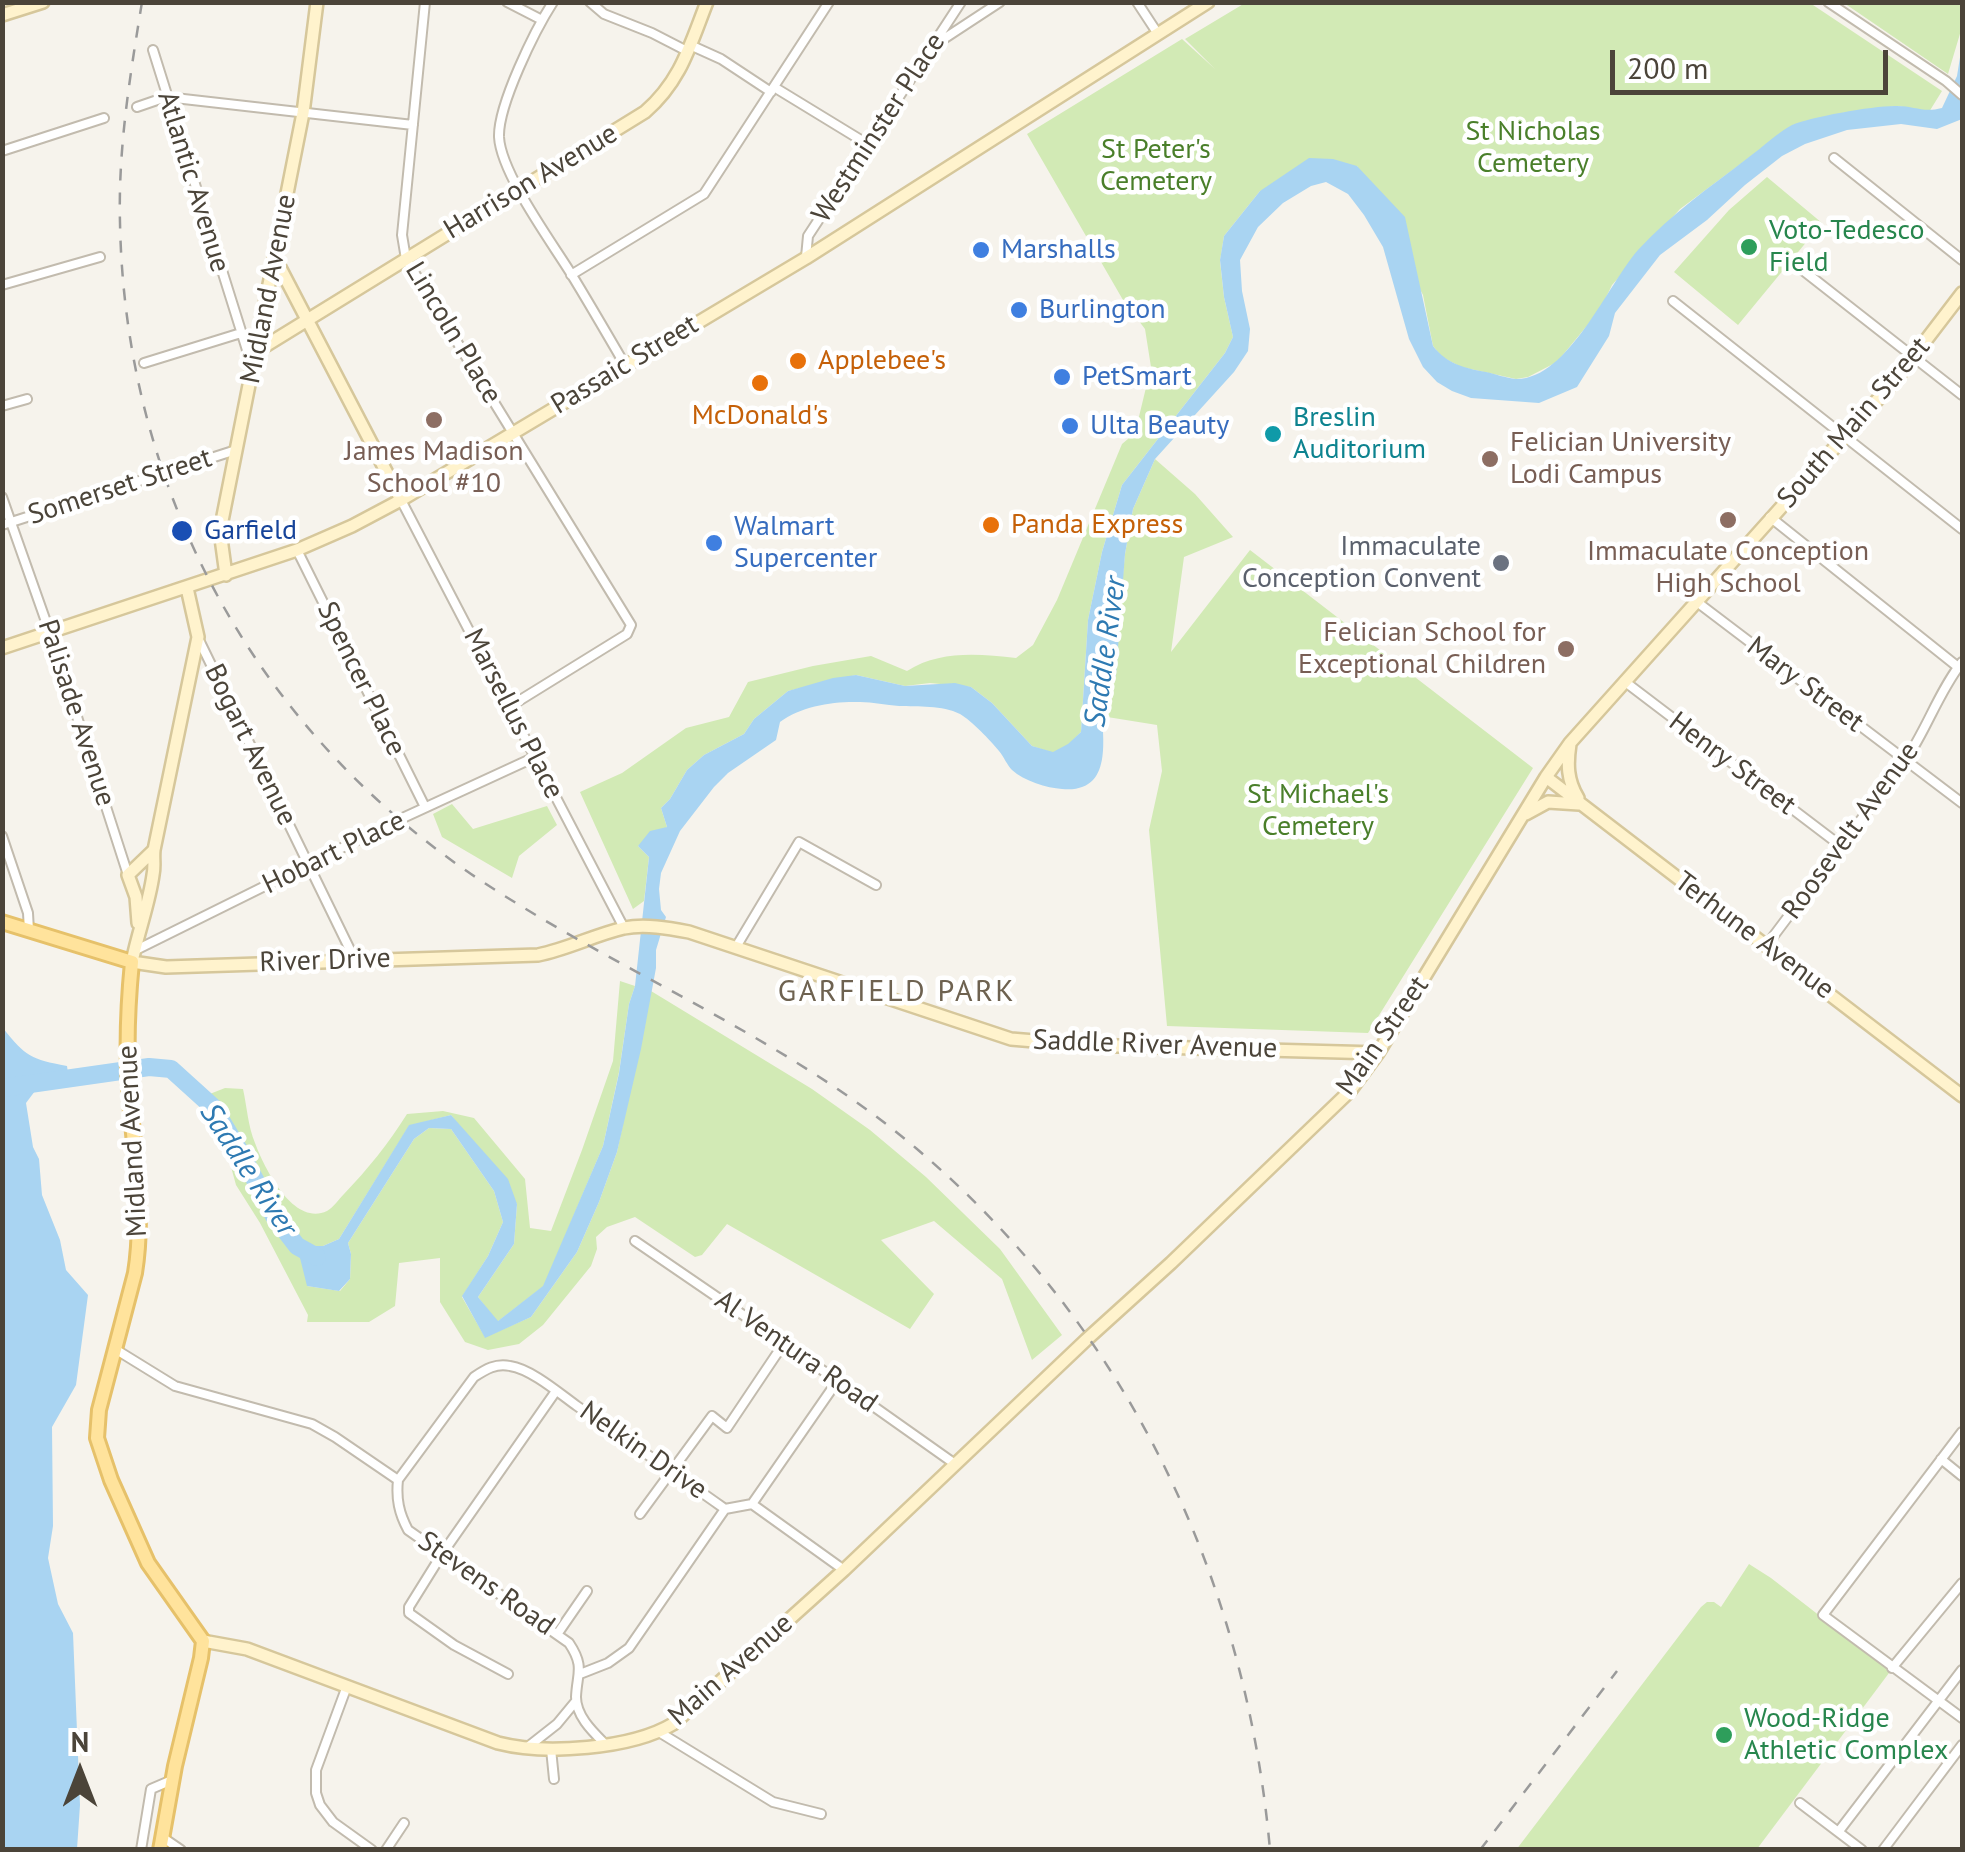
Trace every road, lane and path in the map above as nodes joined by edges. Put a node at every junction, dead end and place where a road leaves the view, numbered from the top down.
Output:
1 (43, 2) edge
2 (317, 2) edge
3 (425, 2) edge
4 (506, 2) edge
5 (534, 2) edge
6 (553, 2) edge
7 (590, 2) edge
8 (707, 2) edge
9 (829, 2) edge
10 (961, 2) edge
11 (1000, 2) edge
12 (1138, 2) edge
13 (1208, 2) edge
14 (1828, 2) edge
15 (2, 15) edge
16 (537, 18) junction
17 (1158, 34) junction
18 (935, 44) junction
19 (688, 48) junction
20 (153, 50) dead end
21 (773, 89) junction
22 (1962, 96) edge
23 (166, 97) junction
24 (137, 108) dead end
25 (303, 113) junction
26 (104, 118) dead end
27 (413, 125) junction
28 (868, 145) junction
29 (2, 151) edge
30 (1834, 158) dead end
31 (518, 189) junction
32 (100, 257) dead end
33 (806, 258) junction
34 (406, 259) junction
35 (275, 260) junction
36 (1962, 260) edge
37 (1800, 268) dead end
38 (571, 275) junction
39 (2, 285) edge
40 (1962, 293) edge
41 (1673, 301) dead end
42 (308, 320) junction
43 (241, 333) junction
44 (257, 351) junction
45 (1914, 358) junction
46 (144, 362) dead end
47 (625, 364) junction
48 (253, 370) junction
49 (1962, 396) edge
50 (27, 399) dead end
51 (2, 406) edge
52 (514, 433) junction
53 (1844, 437) junction
54 (237, 449) junction
55 (2, 497) edge
56 (401, 500) junction
57 (1770, 518) junction
58 (6, 524) edge
59 (1962, 528) edge
60 (298, 550) junction
61 (226, 575) junction
62 (187, 588) junction
63 (1696, 602) junction
64 (50, 632) junction
65 (198, 637) junction
66 (2, 648) edge
67 (1960, 665) edge
68 (1624, 681) junction
69 (510, 707) junction
70 (1570, 742) junction
71 (535, 757) junction
72 (1905, 761) junction
73 (1546, 777) junction
74 (1962, 803) edge
75 (1583, 805) junction
76 (426, 807) junction
77 (1522, 818) junction
78 (2, 836) edge
79 (1840, 846) junction
80 (154, 850) junction
81 (308, 866) junction
82 (128, 876) junction
83 (876, 886) dead end
84 (2, 922) edge
85 (650, 927) joint
86 (627, 928) junction
87 (29, 931) junction
88 (138, 931) junction
89 (1766, 946) junction
90 (736, 947) junction
91 (133, 957) junction
92 (355, 960) junction
93 (1340, 1052) junction
94 (1378, 1053) junction
95 (1350, 1091) junction
96 (1962, 1096) edge
97 (635, 1241) dead end
98 (1086, 1340) joint
99 (784, 1343) junction
100 (115, 1350) junction
101 (838, 1380) junction
102 (556, 1391) junction
103 (1962, 1432) edge
104 (1942, 1459) junction
105 (955, 1464) junction
106 (670, 1471) junction
107 (1962, 1476) edge
108 (398, 1480) junction
109 (752, 1504) junction
110 (725, 1509) junction
111 (640, 1514) dead end
112 (442, 1554) junction
113 (844, 1570) junction
114 (1962, 1583) edge
115 (587, 1591) dead end
116 (558, 1633) junction
117 (203, 1641) junction
118 (1892, 1668) junction
119 (1962, 1670) edge
120 (508, 1674) dead end
121 (580, 1674) junction
122 (346, 1686) junction
123 (576, 1700) junction
124 (1940, 1700) junction
125 (1962, 1718) edge
126 (660, 1732) junction
127 (605, 1744) junction
128 (1962, 1745) edge
129 (526, 1748) junction
130 (551, 1749) junction
131 (554, 1779) dead end
132 (172, 1780) junction
133 (1800, 1803) dead end
134 (821, 1814) dead end
135 (404, 1823) dead end
136 (1839, 1831) junction
137 (161, 1843) edge
138 (140, 1850) edge
139 (180, 1850) edge
140 (372, 1850) edge
141 (386, 1850) edge
142 (1862, 1850) edge
143 (1883, 1850) edge

1 - 15 street
2 - 25 street, Midland Avenue
3 - 27 street, Lincoln Place
4 - 16 street
5 - 16 street
6 - 16 street
7 - 19 street
8 - 19 street, Harrison Avenue
9 - 21 street
10 - 18 street, Westminster Place
11 - 18 street
12 - 17 street
13 - 17 street, Passaic Street
14 - 22 street
16 - 31 street
17 - 33 street, Passaic Street
18 - 28 street, Westminster Place
19 - 21 street
19 - 31 street, Harrison Avenue
20 - 23 street, Atlantic Avenue
21 - 28 street
21 - 38 street
23 - 24 street
23 - 25 street
23 - 43 street, Atlantic Avenue
25 - 27 street
25 - 35 street, Midland Avenue
26 - 29 street
27 - 34 street, Lincoln Place
28 - 33 street, Westminster Place
30 - 36 street
31 - 34 street, Harrison Avenue
31 - 38 street
32 - 39 street
33 - 47 street, Passaic Street
34 - 42 street, Harrison Avenue
34 - 52 street, Lincoln Place
35 - 42 street
35 - 44 street, Midland Avenue
37 - 45 street
38 - 47 street
40 - 45 street, South Main Street
41 - 53 street
42 - 44 street, Harrison Avenue
42 - 56 street
43 - 46 street
43 - 48 street, Atlantic Avenue
44 - 48 street, Midland Avenue
45 - 49 street
45 - 53 street, South Main Street
47 - 52 street, Passaic Street
48 - 54 street, Midland Avenue
50 - 51 street
52 - 56 street, Passaic Street
52 - 69 street, Lincoln Place
53 - 57 street, South Main Street
53 - 59 street
54 - 58 street, Somerset Street
54 - 61 street, Midland Avenue
55 - 58 street, Palisade Avenue
56 - 60 street, Passaic Street
56 - 69 street, Marsellus Place
57 - 63 street, South Main Street
57 - 67 street
58 - 64 street, Palisade Avenue
60 - 61 street, Passaic Street
60 - 76 street, Spencer Place
61 - 62 street, Passaic Street
62 - 64 street, Passaic Street
62 - 65 street, Midland Avenue
63 - 68 street, South Main Street
63 - 72 street, Mary Street
64 - 66 street, Passaic Street
64 - 82 street, Palisade Avenue
65 - 80 street, Midland Avenue
65 - 81 street, Bogart Avenue
67 - 72 street, Roosevelt Avenue
68 - 70 street, South Main Street
68 - 79 street, Henry Street
69 - 71 street, Marsellus Place
70 - 73 street, South Main Street
70 - 75 street
71 - 76 street, Hobart Place
71 - 86 street, Marsellus Place
72 - 74 street, Mary Street
72 - 79 street, Roosevelt Avenue
73 - 75 street, Terhune Avenue
73 - 77 street, Main Street
75 - 77 street
75 - 89 street, Terhune Avenue
76 - 81 street, Hobart Place
77 - 94 street, Main Street
78 - 87 street
79 - 89 street, Roosevelt Avenue
80 - 82 street
80 - 88 street, Midland Avenue
81 - 91 street, Hobart Place
81 - 92 street, Bogart Avenue
82 - 88 street, Palisade Avenue
83 - 90 street
84 - 87 main road, River Drive
85 - 86 street, River Drive
85 - 90 street, Saddle River Avenue
86 - 92 street, River Drive
87 - 91 main road, River Drive
88 - 91 street, Midland Avenue
89 - 96 street, Terhune Avenue
90 - 93 street, Saddle River Avenue
91 - 92 street, River Drive
91 - 100 main road, Midland Avenue
93 - 94 street, Saddle River Avenue
93 - 95 street
94 - 95 street, Main Street
95 - 98 street, Main Street
97 - 99 street, Al Ventura Road
98 - 105 street, Main Avenue
99 - 101 street, Al Ventura Road
99 - 106 street
100 - 108 street
100 - 117 main road, Midland Avenue
101 - 105 street, Al Ventura Road
101 - 109 street
102 - 106 street, Nelkin Drive
102 - 108 street, Nelkin Drive
102 - 112 street
103 - 104 street
104 - 107 street
104 - 118 street
105 - 113 street, Main Avenue
106 - 110 street, Nelkin Drive
106 - 111 street
108 - 112 street, Stevens Road
109 - 110 street
109 - 113 street
110 - 121 street, Nelkin Drive
112 - 116 street, Stevens Road
112 - 120 street
113 - 126 street, Main Avenue
114 - 118 street
115 - 116 street
116 - 121 street, Stevens Road
117 - 122 street, Main Avenue
117 - 132 main road
118 - 124 street
119 - 124 street
121 - 123 street
122 - 129 street, Main Avenue
122 - 140 street
123 - 127 street
123 - 129 street
124 - 125 street
124 - 136 street
126 - 127 street, Main Avenue
126 - 134 street
127 - 130 street, Main Avenue
128 - 143 street
129 - 130 street, Main Avenue
130 - 131 street
132 - 137 main road
132 - 138 street
133 - 136 street
135 - 141 street
136 - 142 street
137 - 139 street

